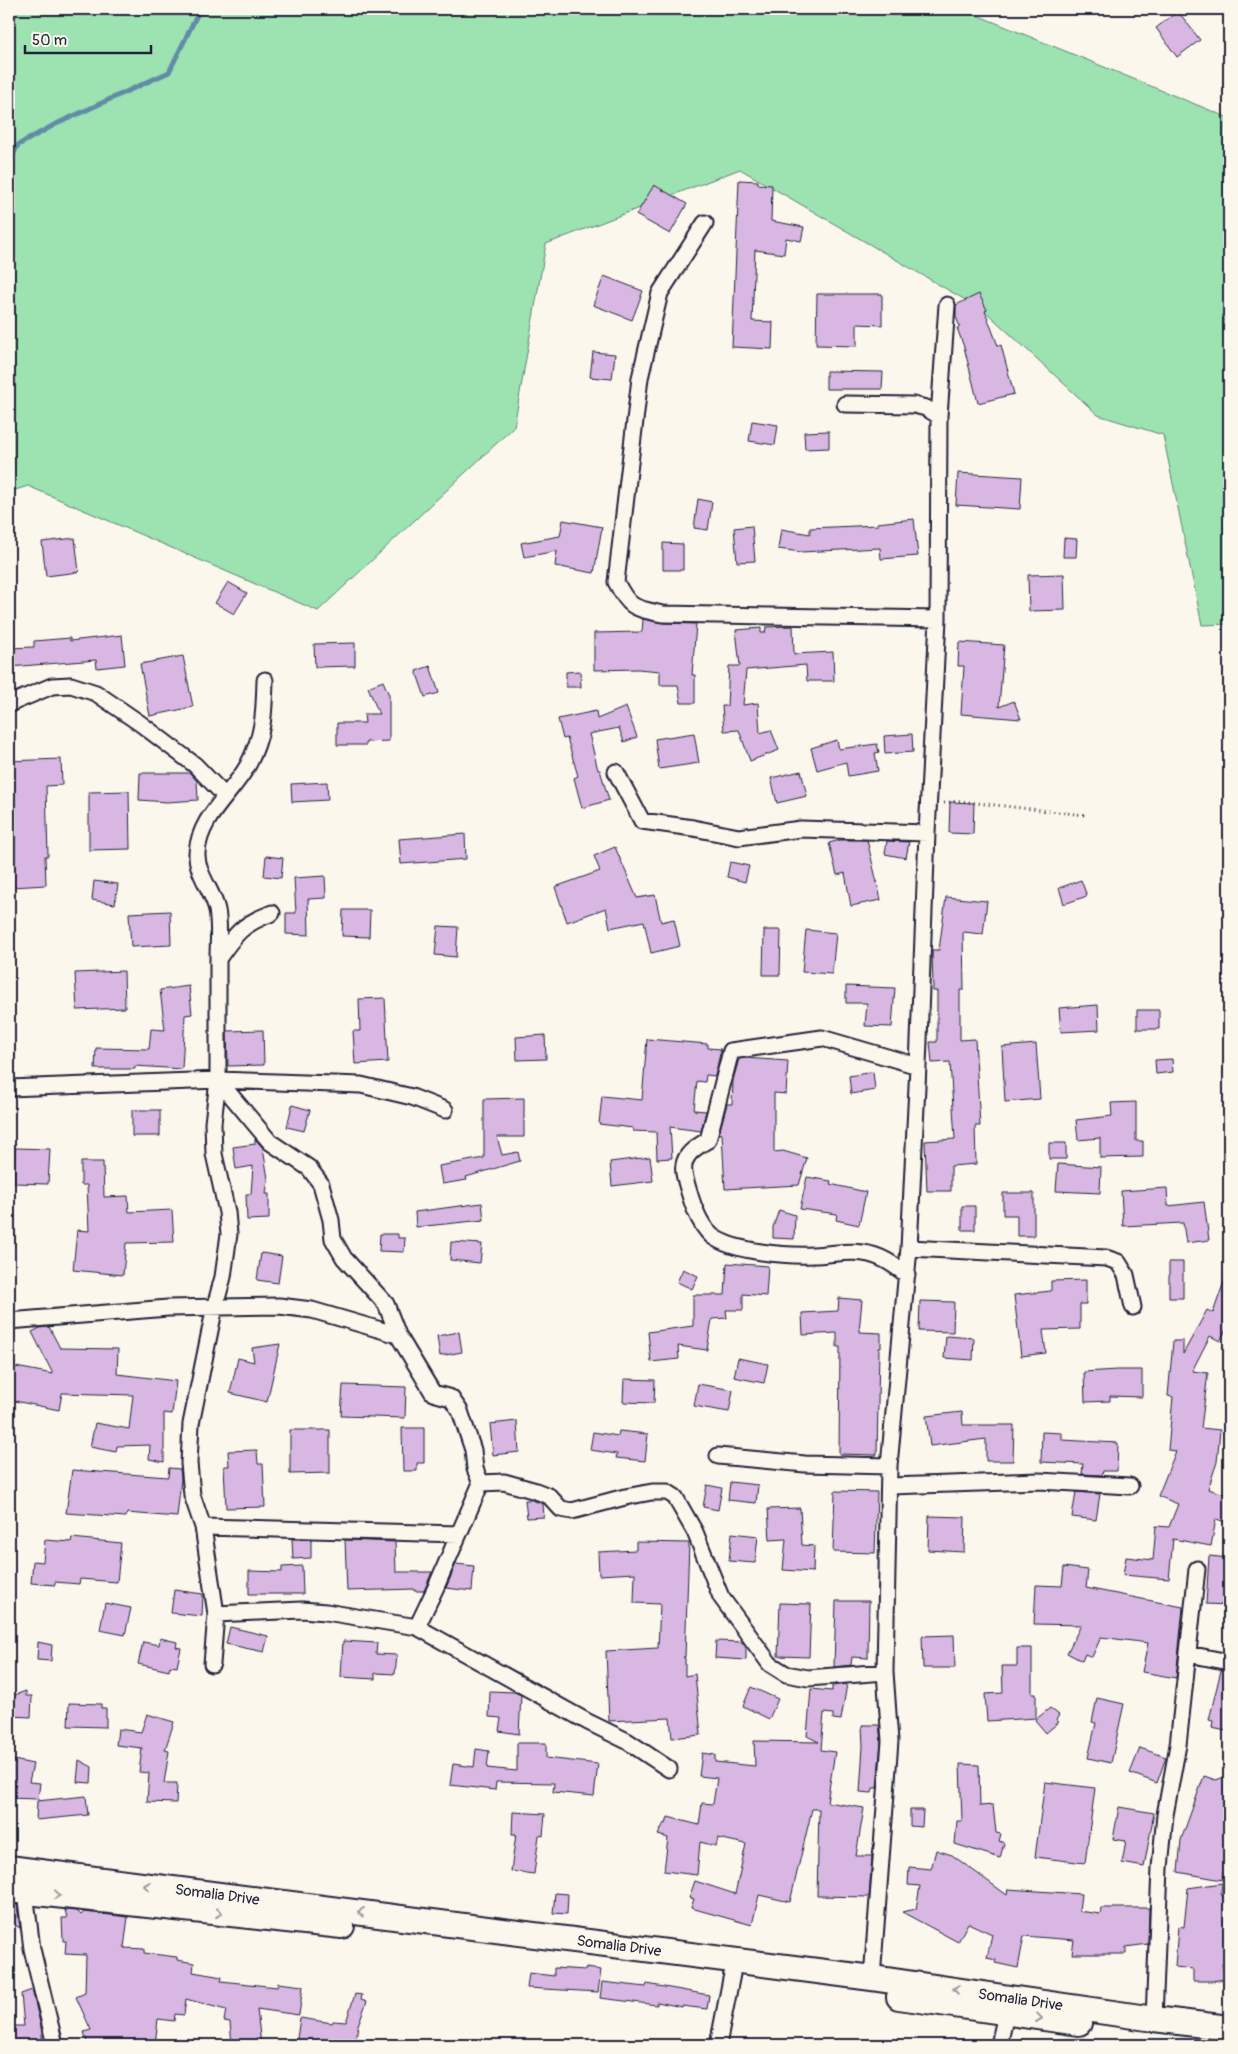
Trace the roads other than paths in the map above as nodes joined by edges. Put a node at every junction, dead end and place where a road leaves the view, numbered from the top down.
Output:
1 (705, 223) dead end
2 (947, 305) dead end
3 (845, 404) dead end
4 (939, 416) junction
5 (938, 619) junction
6 (265, 680) dead end
7 (9, 704) edge
8 (616, 772) dead end
9 (225, 796) junction
10 (927, 833) junction
11 (272, 913) dead end
12 (218, 960) junction
13 (918, 1066) junction
14 (218, 1080) junction
15 (9, 1088) edge
16 (445, 1110) dead end
17 (909, 1248) junction
18 (907, 1275) junction
19 (215, 1306) junction
20 (1134, 1307) dead end
21 (9, 1321) edge
22 (398, 1335) junction
23 (718, 1456) dead end
24 (889, 1466) junction
25 (481, 1483) junction
26 (890, 1486) junction
27 (1130, 1486) dead end
28 (203, 1527) junction
29 (459, 1534) junction
30 (1197, 1569) dead end
31 (216, 1614) junction
32 (417, 1627) junction
33 (1188, 1654) junction
34 (1229, 1662) edge
35 (212, 1664) dead end
36 (885, 1672) junction
37 (669, 1769) dead end
38 (9, 1868) edge
39 (17, 1891) edge
40 (732, 1974) junction
41 (872, 1978) junction
42 (1008, 2005) junction
43 (1154, 2019) junction
44 (1229, 2028) edge
45 (1229, 2041) edge
46 (55, 2045) edge
47 (718, 2045) edge
48 (999, 2045) edge

1 - 5 street
2 - 4 street
3 - 4 street
4 - 5 street
5 - 10 street
6 - 9 street
7 - 9 street
8 - 10 street
9 - 12 street
10 - 13 street
11 - 12 street
12 - 14 street
13 - 17 street
13 - 18 street
14 - 15 street
14 - 16 street
14 - 19 street
14 - 22 street
17 - 18 street
17 - 20 street
18 - 24 street
19 - 21 street
19 - 22 street
19 - 28 street
22 - 25 street
23 - 24 street
24 - 26 street
25 - 29 street
25 - 36 street
26 - 27 street
26 - 36 street
28 - 29 street
28 - 31 street
29 - 32 street
30 - 33 street
31 - 32 street
31 - 35 street
32 - 37 street
33 - 34 street
33 - 43 street
36 - 41 street
41 -> 38 main road, Somalia Drive
39 -> 40 main road, Somalia Drive
39 - 46 street
40 - 42 main road, Somalia Drive
40 - 47 street
42 -> 41 main road, Somalia Drive
42 - 43 main road, Somalia Drive
42 -> 45 main road, Somalia Drive
42 - 48 street
43 - 44 main road, Somalia Drive

